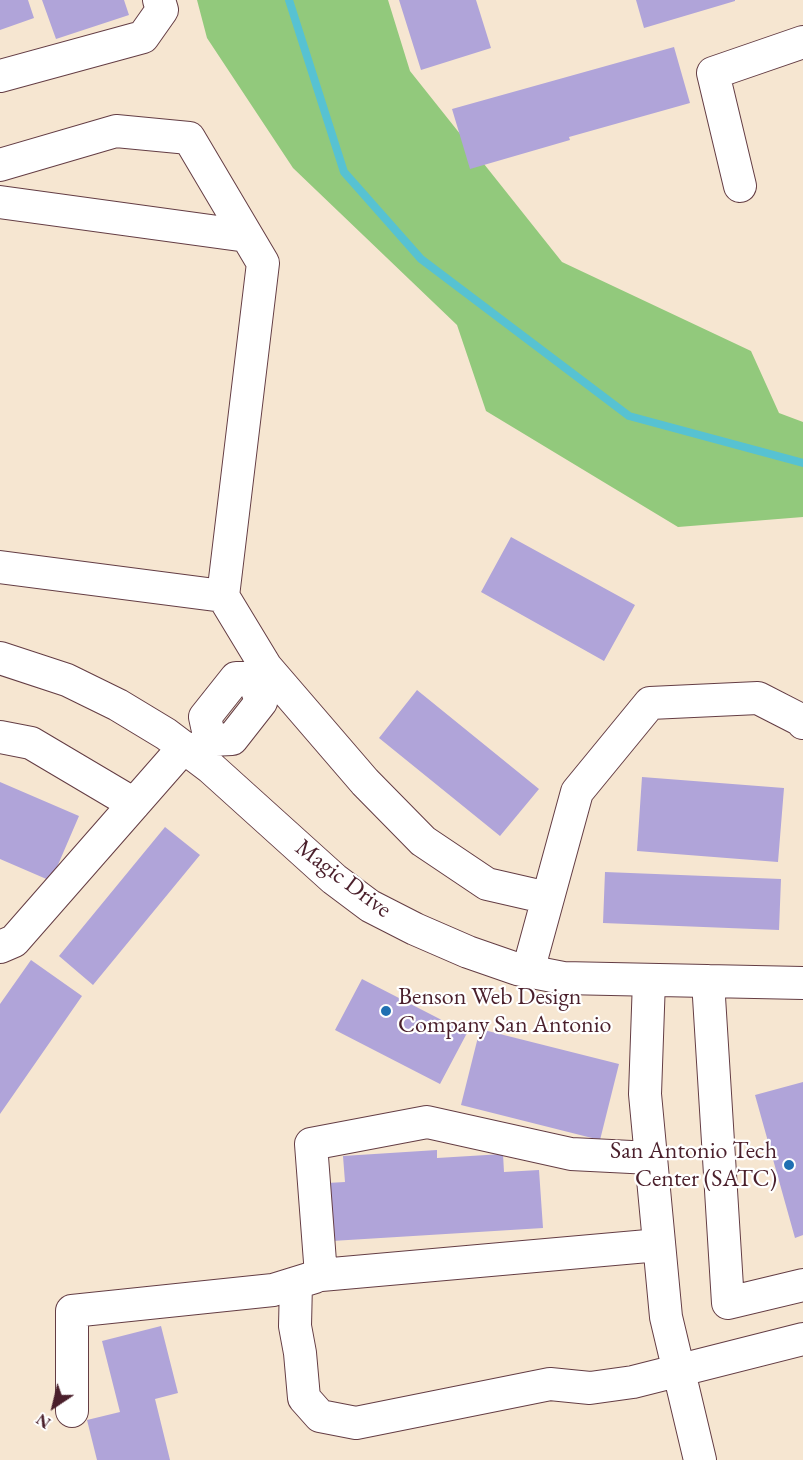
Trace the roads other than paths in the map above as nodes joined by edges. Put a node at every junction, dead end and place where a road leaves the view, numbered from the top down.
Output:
1 (159, 0) edge
2 (803, 42) edge
3 (0, 76) edge
4 (0, 165) edge
5 (740, 186) dead end
6 (0, 202) edge
7 (247, 236) junction
8 (0, 567) edge
9 (223, 596) junction
10 (0, 658) edge
11 (260, 673) junction
12 (803, 723) edge
13 (0, 737) edge
14 (197, 748) junction
15 (134, 804) junction
16 (548, 898) junction
17 (0, 947) edge
18 (528, 971) junction
19 (649, 980) junction
20 (708, 981) junction
21 (803, 982) edge
22 (651, 1158) junction
23 (659, 1245) junction
24 (309, 1279) junction
25 (803, 1285) edge
26 (803, 1339) edge
27 (679, 1369) junction
28 (72, 1411) dead end
29 (700, 1460) edge

1 - 3 street
2 - 5 street
4 - 7 street
6 - 7 street
7 - 9 street
8 - 9 street
9 - 11 street
10 - 14 street, Magic Drive
11 - 14 street
11 - 16 street
12 - 16 street
13 - 15 street
14 - 15 street
14 - 18 street, Magic Drive
15 - 17 street
16 - 18 street
18 - 19 street, Magic Drive
19 - 20 street, Magic Drive
19 - 22 street
20 - 21 street, Magic Drive
20 - 25 street
22 - 23 street
22 - 24 street
23 - 24 street
23 - 27 street
24 - 27 street
24 - 28 street
26 - 27 street
27 - 29 street

